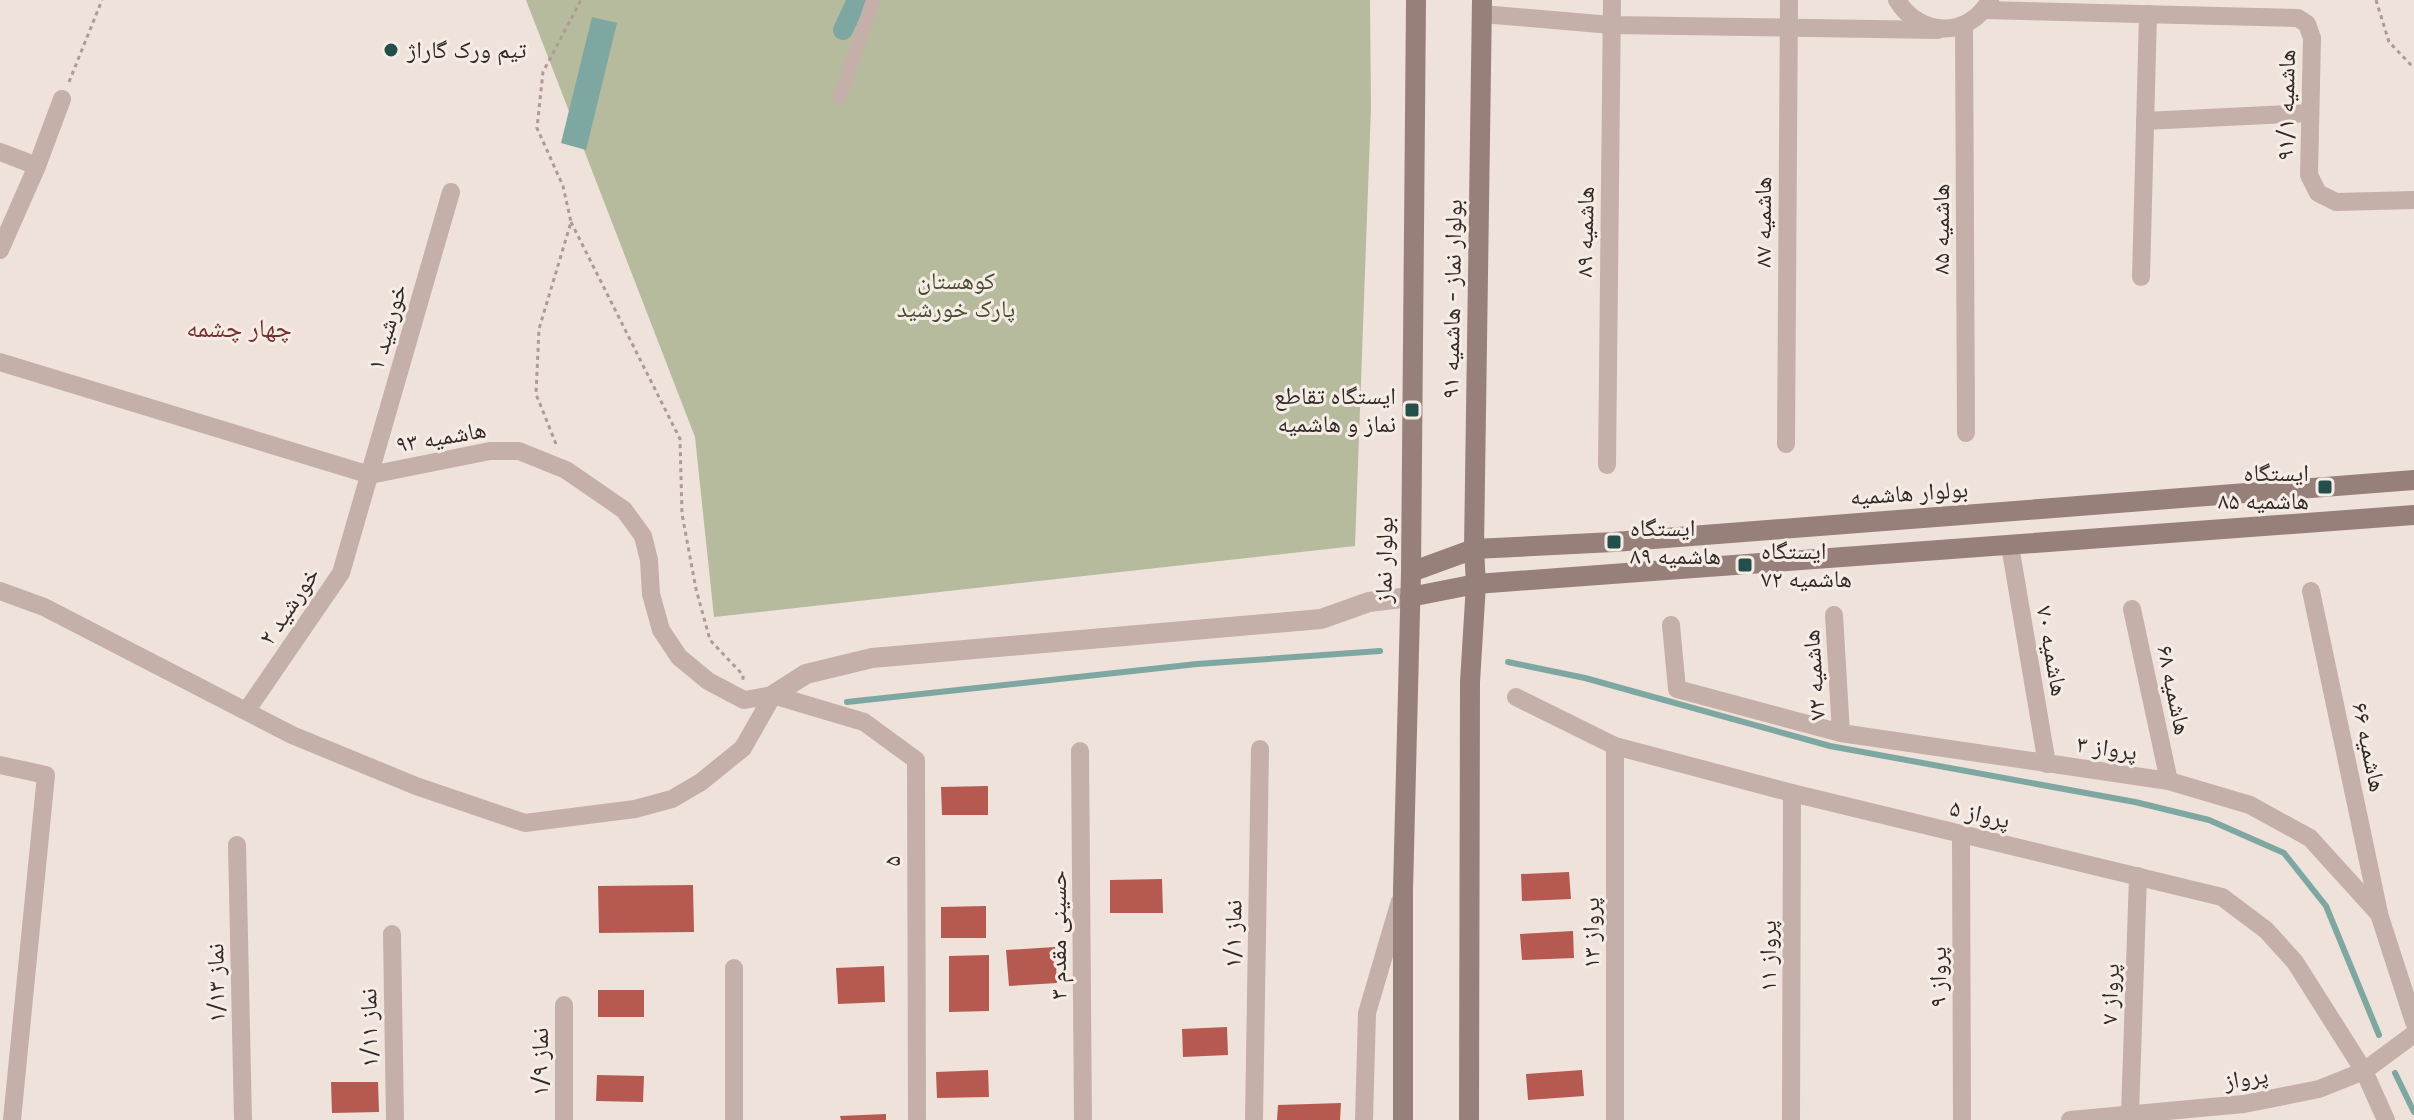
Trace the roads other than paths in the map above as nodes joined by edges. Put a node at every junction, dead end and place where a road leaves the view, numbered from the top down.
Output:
1 (873, 0) edge
2 (1416, 0) edge
3 (1612, 0) edge
4 (1789, 0) edge
5 (1897, 0) edge
6 (1987, 5) edge
7 (2096, 6) edge
8 (1482, 7) edge
9 (2270, 9) edge
10 (2148, 14) junction
11 (1611, 25) junction
12 (1964, 26) junction
13 (1788, 28) junction
14 (1937, 30) junction
15 (840, 97) dead end
16 (62, 99) road end
17 (2310, 113) junction
18 (2145, 121) junction
19 (0, 152) edge
20 (37, 166) junction
21 (451, 192) dead end
22 (2414, 200) edge
23 (0, 250) edge
24 (2141, 277) dead end
25 (0, 362) edge
26 (1966, 433) dead end
27 (1786, 444) dead end
28 (1607, 465) dead end
29 (370, 475) junction
30 (2414, 480) edge
31 (2414, 515) edge
32 (2010, 546) junction
33 (1474, 549) junction
34 (1411, 572) junction
35 (1476, 584) junction
36 (0, 591) edge
37 (2311, 591) dead end
38 (1410, 597) junction
39 (1369, 602) junction
40 (2132, 609) dead end
41 (1834, 615) dead end
42 (1671, 625) dead end
43 (773, 695) junction
44 (1516, 697) dead end
45 (247, 710) junction
46 (1841, 733) junction
47 (1615, 746) junction
48 (1260, 749) dead end
49 (1080, 751) dead end
50 (2047, 764) junction
51 (0, 765) edge
52 (2169, 781) junction
53 (1792, 793) junction
54 (1961, 834) junction
55 (237, 845) dead end
56 (2138, 876) junction
57 (1403, 890) junction
58 (2379, 914) junction
59 (392, 934) dead end
60 (734, 968) dead end
61 (564, 1005) dead end
62 (2414, 1022) edge
63 (2414, 1034) edge
64 (2364, 1071) junction
65 (2244, 1112) edge
66 (2130, 1114) junction
67 (12, 1120) edge
68 (243, 1120) edge
69 (395, 1120) edge
70 (564, 1120) edge
71 (734, 1120) edge
72 (917, 1120) edge
73 (1083, 1120) edge
74 (1254, 1120) edge
75 (1364, 1120) edge
76 (1403, 1120) edge
77 (1469, 1120) edge
78 (1615, 1120) edge
79 (1791, 1120) edge
80 (1962, 1120) edge
81 (2070, 1120) edge
82 (2386, 1120) edge

1 - 15 street
2 - 34 main road, بولوار نماز
3 - 11 street, هاشمیه ۸۹
4 - 13 street, هاشمیه ۸۷
5 - 14 street
6 - 7 street, هاشمیه ۹۱/۱
6 - 12 street
7 - 10 street, هاشمیه ۹۱/۱
8 - 11 street
8 - 33 main road, بولوار نماز - هاشمیه ۹۱
9 - 10 street, هاشمیه ۹۱/۱
9 - 17 street, هاشمیه ۹۱/۱
10 - 18 street
11 - 13 street
11 - 28 street, هاشمیه ۸۹
12 - 14 street
12 - 26 street, هاشمیه ۸۵
13 - 14 street
13 - 27 street, هاشمیه ۸۷
16 - 20 street
17 - 18 street
17 - 22 street, هاشمیه ۹۱/۱
18 - 24 street
19 - 20 street
20 - 23 street
21 - 29 street, خورشید ۱
25 - 29 street, هاشمیه ۹۳
29 - 43 street, هاشمیه ۹۳
29 - 45 street, خورشید ۲
30 - 33 main road, بولوار هاشمیه
31 - 32 main road
32 - 35 main road
32 - 50 street, هاشمیه ۷۰
33 - 34 main road, بولوار هاشمیه
33 - 35 main road, بولوار نماز - هاشمیه ۹۱
34 - 38 main road, بولوار نماز
34 - 39 street
35 - 38 main road
35 - 77 main road
36 - 45 street
37 - 58 street, هاشمیه ۶۶
38 - 39 street
38 - 57 main road, بولوار نماز
39 - 43 street
40 - 52 street, هاشمیه ۶۸
41 - 46 street, هاشمیه ۷۲
42 - 46 street, پرواز ۳
43 - 45 street
43 - 72 street, ۵
44 - 47 street, پرواز ۵
46 - 50 street, پرواز ۳
47 - 53 street, پرواز ۵
47 - 78 street, پرواز ۱۳
48 - 74 street, نماز ۱/۱
49 - 73 street, حسینی مقدم ۳
50 - 52 street, پرواز ۳
51 - 67 street
52 - 58 street, پرواز ۳
53 - 54 street, پرواز ۵
53 - 79 street, پرواز ۱۱
54 - 56 street, پرواز ۵
54 - 80 street, پرواز ۹
55 - 68 street, نماز ۱/۱۳
56 - 64 street, پرواز ۵
56 - 66 street, پرواز ۷
57 - 75 street
57 - 76 main road, بولوار نماز
58 - 62 street, پرواز ۳
59 - 69 street, نماز ۱/۱۱
60 - 71 street
61 - 70 street, نماز ۱/۹
63 - 64 street, پرواز
64 - 65 street, پرواز
64 - 82 street, پرواز ۵
65 - 66 street, پرواز
66 - 81 street, پرواز

